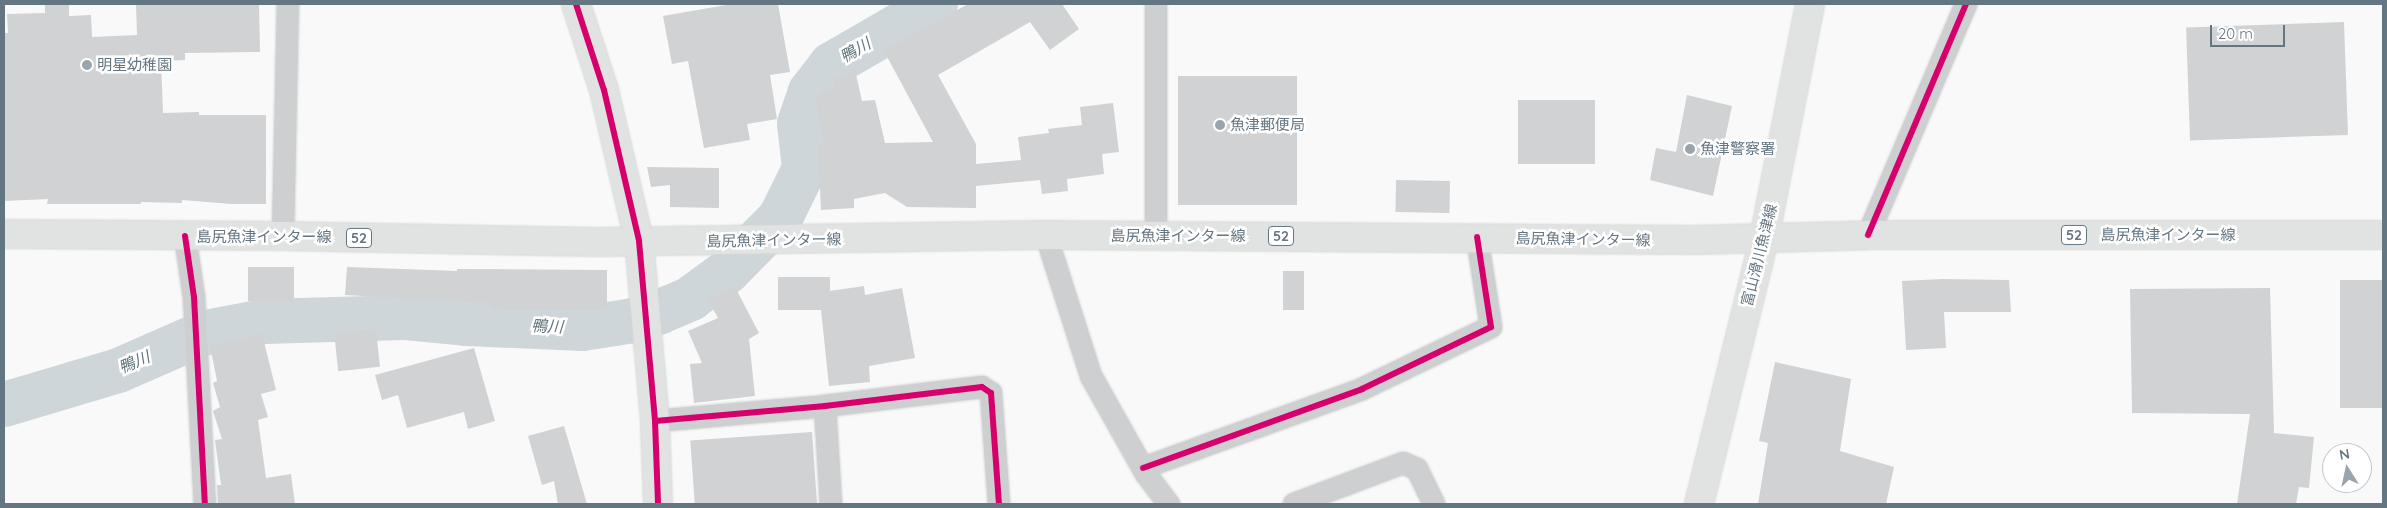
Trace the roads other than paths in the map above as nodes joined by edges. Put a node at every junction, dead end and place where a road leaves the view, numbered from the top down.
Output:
1 (288, 4) edge
2 (576, 4) edge
3 (1156, 4) edge
4 (1810, 4) edge
5 (1966, 4) edge
6 (4, 234) edge
7 (1046, 235) junction
8 (1868, 235) junction
9 (2383, 235) edge
10 (185, 236) junction
11 (283, 236) junction
12 (1156, 236) junction
13 (1477, 237) junction
14 (1764, 239) junction
15 (639, 241) junction
16 (825, 406) junction
17 (656, 421) junction
18 (1143, 468) junction
19 (205, 504) edge
20 (658, 504) edge
21 (831, 504) edge
22 (999, 504) edge
23 (1169, 504) edge
24 (1294, 504) edge
25 (1434, 504) edge
26 (1699, 504) edge

1 - 11 street
2 - 15 main road
3 - 12 street
4 - 14 main road, 富山滑川魚津線
5 - 8 street
6 - 10 main road, 島尻魚津インター線 / 52
7 - 12 main road, 島尻魚津インター線 / 52
7 - 15 main road, 島尻魚津インター線 / 52
7 - 18 street
8 - 9 main road, 島尻魚津インター線 / 52
8 - 14 main road, 島尻魚津インター線 / 52
10 - 11 main road, 島尻魚津インター線 / 52
10 - 19 street
11 - 15 main road, 島尻魚津インター線 / 52
12 - 13 main road, 島尻魚津インター線 / 52
13 - 14 main road, 島尻魚津インター線 / 52
13 - 18 street
14 - 26 main road, 富山滑川魚津線
15 - 17 main road
16 - 17 street
16 - 21 street
16 - 22 street
17 - 20 main road
18 - 23 street
24 - 25 street

